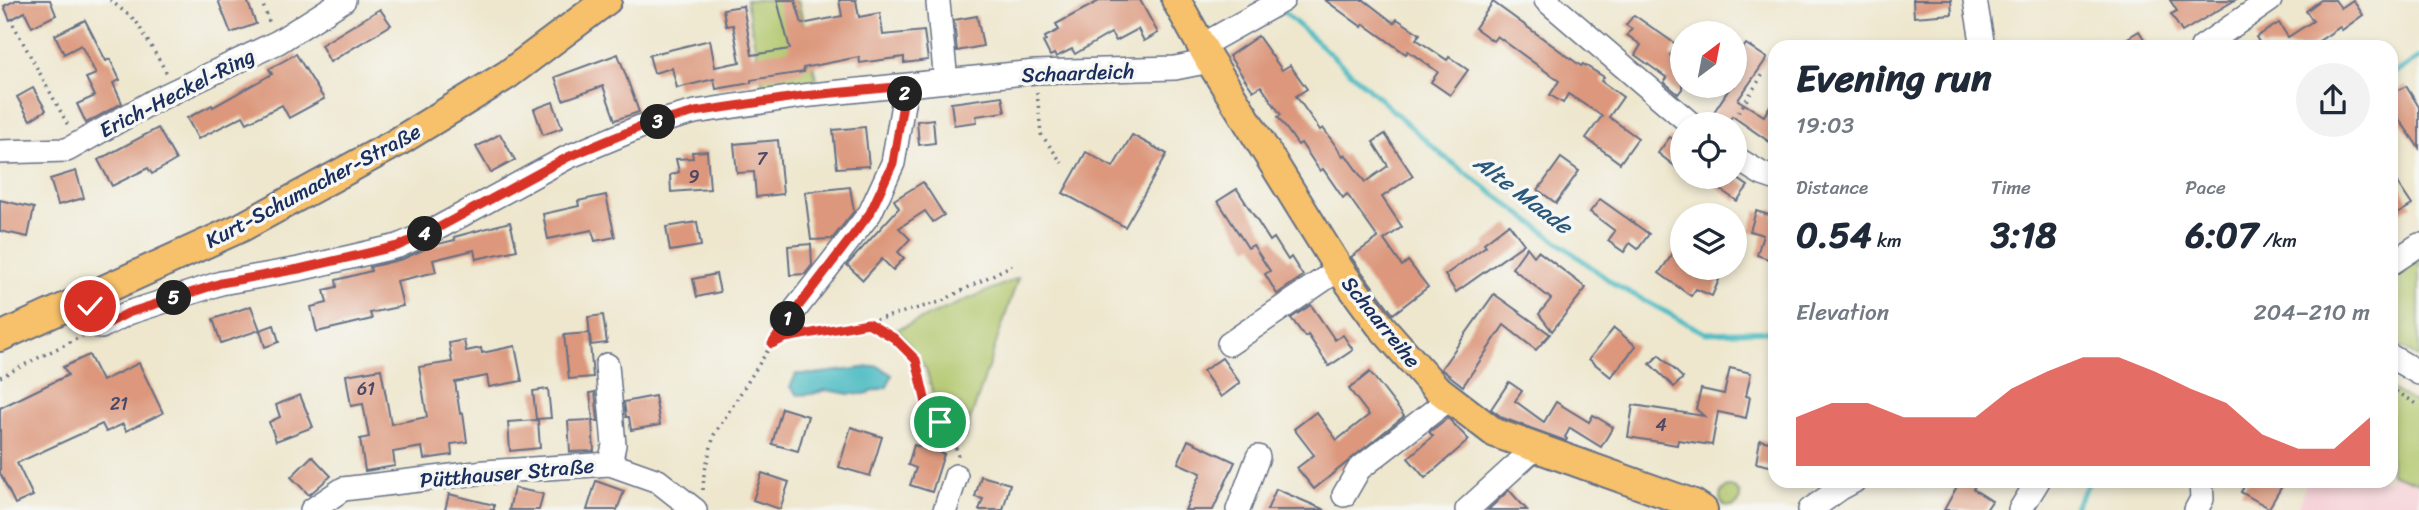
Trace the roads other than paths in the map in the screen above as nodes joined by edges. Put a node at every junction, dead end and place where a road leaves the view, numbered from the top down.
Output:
1 (344, 0) edge
2 (607, 0) edge
3 (1176, 0) edge
4 (1283, 0) edge
5 (1546, 0) edge
6 (1975, 0) edge
7 (2270, 0) edge
8 (938, 3) dead end
9 (1982, 40) edge
10 (2212, 40) edge
11 (1205, 54) junction
12 (946, 81) junction
13 (906, 86) junction
14 (1677, 112) edge
15 (0, 152) edge
16 (1747, 165) edge
17 (1768, 176) edge
18 (2419, 245) edge
19 (2398, 259) edge
20 (1339, 269) junction
21 (87, 299) junction
22 (787, 334) road end
23 (0, 337) edge
24 (1229, 344) dead end
25 (2398, 361) edge
26 (607, 365) dead end
27 (2419, 373) edge
28 (1449, 399) junction
29 (1535, 448) junction
30 (1258, 457) dead end
31 (610, 464) junction
32 (956, 476) road end
33 (1841, 488) edge
34 (2034, 488) edge
35 (2201, 488) edge
36 (1344, 495) dead end
37 (699, 504) edge
38 (1694, 508) edge
39 (312, 510) edge
40 (945, 510) edge
41 (1238, 510) edge
42 (1466, 510) edge
43 (1810, 510) edge
44 (2020, 510) edge
45 (2196, 510) edge

1 - 15 street, Erich-Heckel-Ring
2 - 21 main road, Kurt-Schumacher-Straße
3 - 11 main road, Schaarreihe
4 - 11 street, Schaardeich
5 - 14 street
6 - 9 street
7 - 10 street
8 - 12 street
11 - 12 street, Schaardeich
11 - 20 main road, Schaarreihe
12 - 13 street, Schaardeich
13 - 21 street, Schaardeich
13 - 22 street
16 - 17 street
18 - 19 street
20 - 24 street
20 - 28 main road, Schaarreihe
21 - 23 main road, Kurt-Schumacher-Straße
25 - 27 street
26 - 31 street
28 - 29 main road, Schaarreihe
28 - 36 street
29 - 38 main road, Schaarreihe
29 - 42 street
30 - 41 street
31 - 37 street, Pütthauser Straße
31 - 39 street, Pütthauser Straße
32 - 40 street
33 - 43 street
34 - 44 street
35 - 45 street

